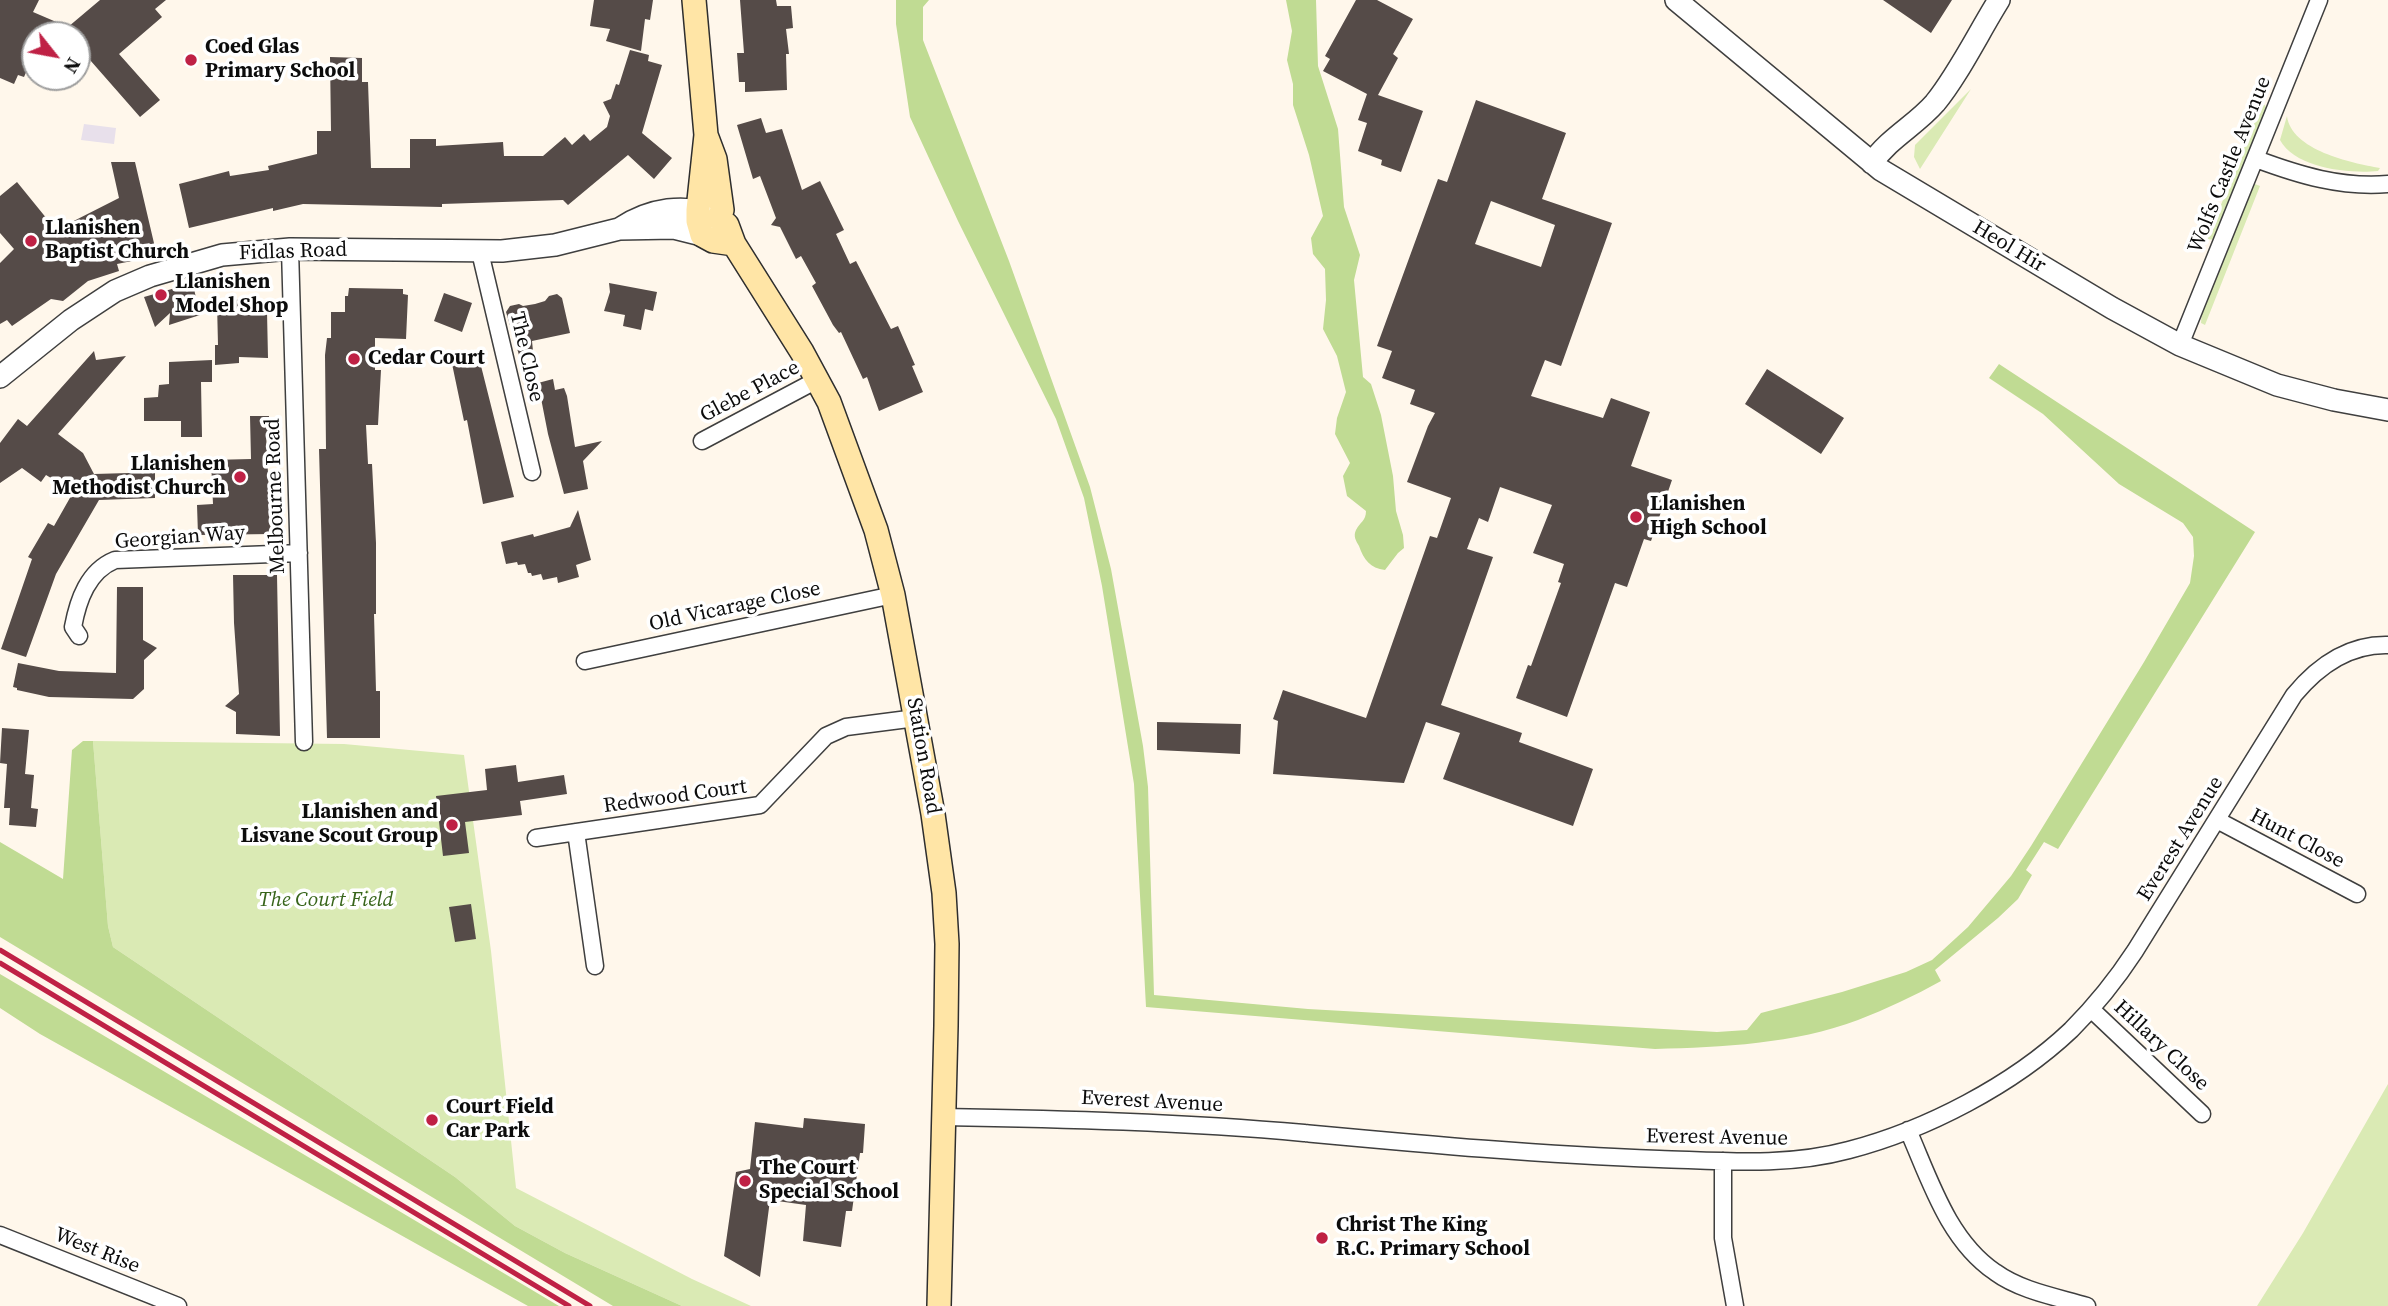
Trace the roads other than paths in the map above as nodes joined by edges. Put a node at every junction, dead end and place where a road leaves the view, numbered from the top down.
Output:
1 (694, 0) edge
2 (1676, 0) edge
3 (1999, 0) edge
4 (2319, 0) edge
5 (2256, 159) junction
6 (1872, 163) junction
7 (2388, 184) edge
8 (709, 214) junction
9 (619, 229) junction
10 (702, 235) junction
11 (734, 244) junction
12 (290, 249) junction
13 (480, 252) junction
14 (2180, 345) junction
15 (0, 377) edge
16 (817, 380) junction
17 (2388, 410) edge
18 (702, 441) dead end
19 (531, 472) dead end
20 (299, 552) junction
21 (894, 595) junction
22 (79, 636) dead end
23 (2388, 645) edge
24 (585, 661) dead end
25 (916, 718) junction
26 (304, 742) dead end
27 (2217, 820) junction
28 (576, 832) junction
29 (536, 838) dead end
30 (2357, 894) dead end
31 (595, 966) dead end
32 (2091, 1009) junction
33 (2202, 1114) dead end
34 (942, 1117) junction
35 (1908, 1130) junction
36 (1723, 1161) junction
37 (0, 1235) edge
38 (178, 1306) edge
39 (939, 1306) edge
40 (1735, 1306) edge
41 (2087, 1306) edge

1 - 8 main road
2 - 6 street, Heol Hir
3 - 6 street
4 - 5 street, Wolfs Castle Avenue
5 - 7 street
5 - 14 street, Wolfs Castle Avenue
6 - 14 street, Heol Hir
8 - 9 street, Fidlas Road
8 - 10 main road
8 - 11 main road
9 - 10 street, Fidlas Road
9 - 13 street, Fidlas Road
10 - 11 main road, Fidlas Road
11 - 16 main road, Station Road
12 - 13 street, Fidlas Road
12 - 15 street, Fidlas Road
12 - 20 street, Melbourne Road
13 - 19 street, The Close
14 - 17 street, Heol Hir
16 - 18 street, Glebe Place
16 - 21 main road, Station Road
20 - 22 street, Georgian Way
20 - 26 street, Melbourne Road
21 - 24 street, Old Vicarage Close
21 - 25 main road, Station Road
23 - 27 street, Everest Avenue
25 - 28 street, Redwood Court
25 - 34 main road, Station Road
27 - 30 street, Hunt Close
27 - 32 street, Everest Avenue
28 - 29 street, Redwood Court
28 - 31 street
32 - 33 street, Hillary Close
32 - 35 street, Everest Avenue
34 - 36 street, Everest Avenue
34 - 39 main road, Station Road
35 - 36 street, Everest Avenue
35 - 41 street
36 - 40 street
37 - 38 street, West Rise

